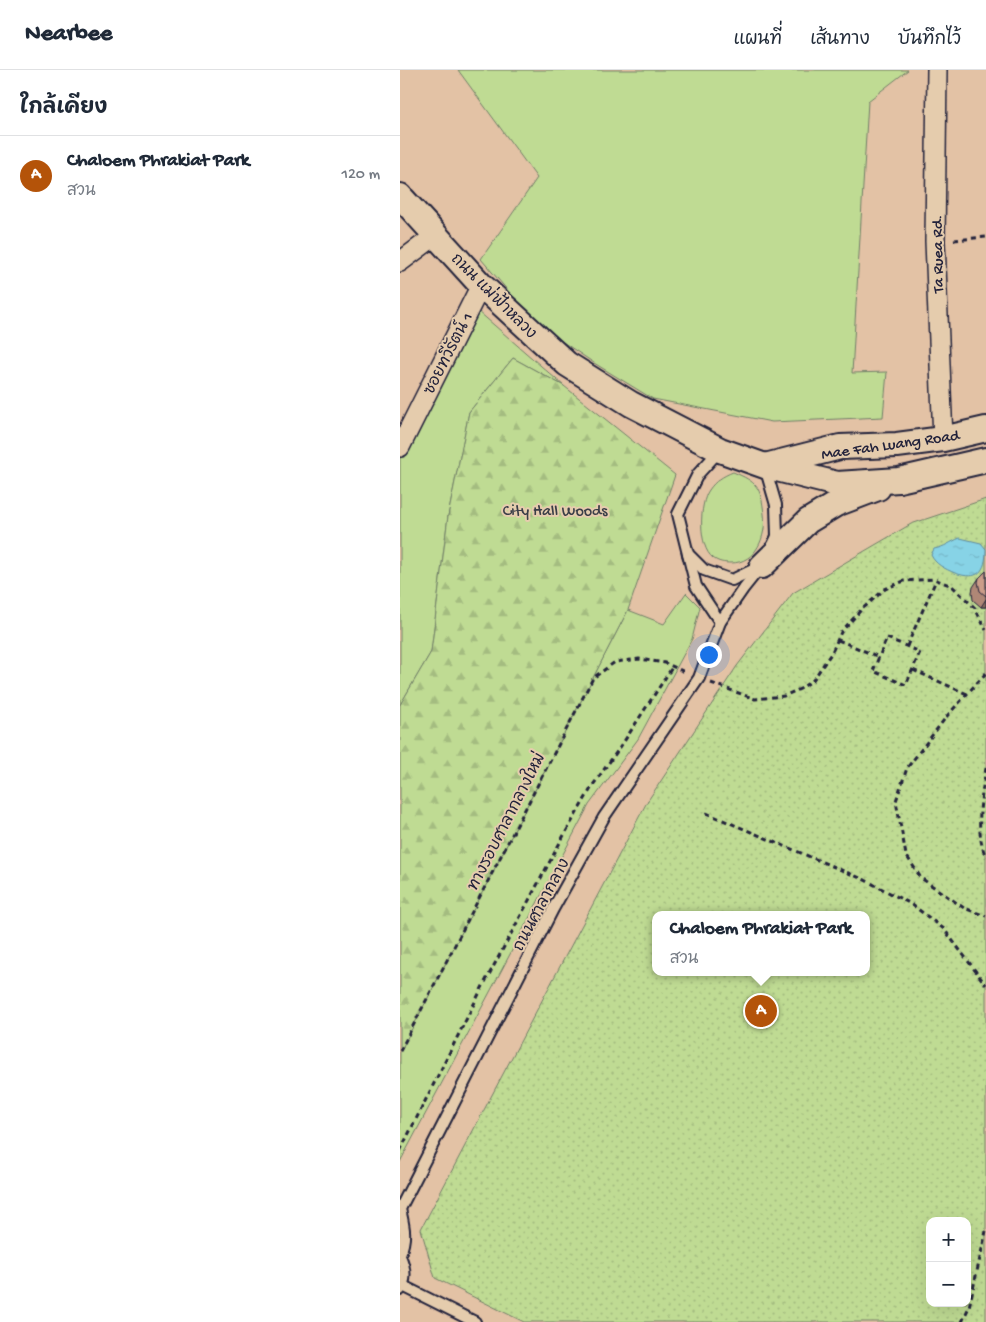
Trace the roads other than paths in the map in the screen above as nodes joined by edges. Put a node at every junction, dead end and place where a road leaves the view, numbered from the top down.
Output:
1 (937, 70) edge
2 (400, 196) edge
3 (436, 235) junction
4 (400, 262) edge
5 (481, 285) junction
6 (986, 429) edge
7 (943, 439) junction
8 (400, 447) edge
9 (720, 450) junction
10 (986, 460) edge
11 (765, 466) junction
12 (899, 480) junction
13 (688, 554) junction
14 (762, 566) junction
15 (720, 622) junction
16 (400, 1209) edge
17 (400, 1255) edge
18 (402, 1288) edge
19 (474, 1322) edge

1 - 7 street, Ta Ruea Rd.
2 - 3 street, ถนน แม่ฟ้าหลวง
3 - 4 street
3 - 5 street, ถนน แม่ฟ้าหลวง
5 - 8 street, ซอยทวีรัตน์ 1
5 - 9 street, ถนน แม่ฟ้าหลวง
6 - 7 street, Mae Fah Luang Road
7 - 11 street, Mae Fah Luang Road
9 - 11 street, Mae Fah Luang Road
9 - 13 lane
10 - 12 street, Mae Fah Luang Road
11 - 12 street, Mae Fah Luang Road
11 - 14 lane
12 - 14 street
13 - 14 lane
13 - 15 lane
14 - 15 lane, ถนนศาลากลาง
15 - 16 lane, ถนนศาลากลาง
16 - 17 lane, ถนนศาลากลาง
17 - 18 lane, ถนนศาลากลาง
18 - 19 lane

